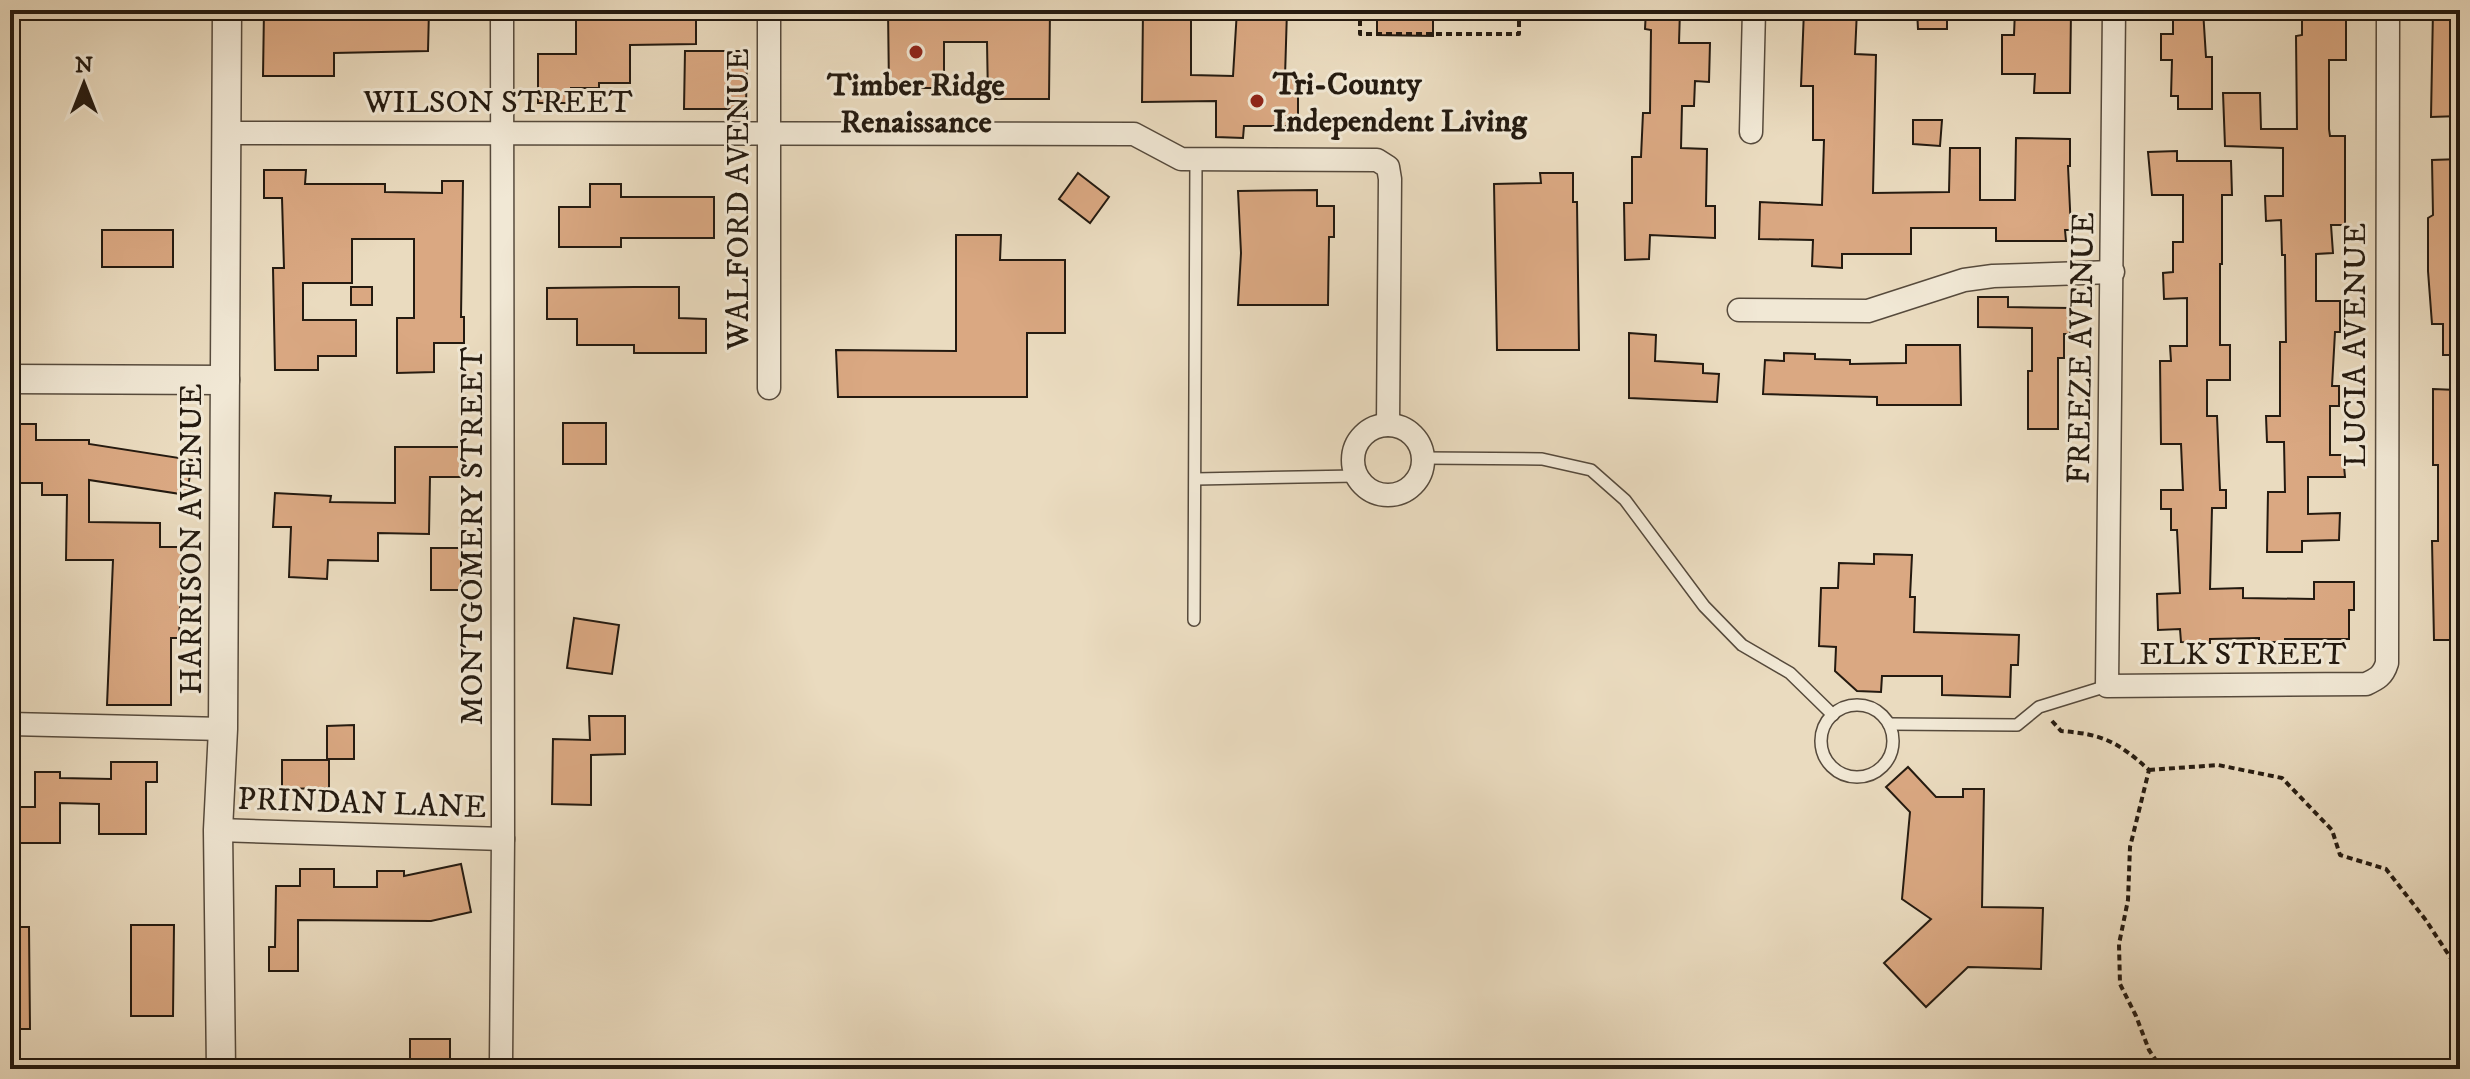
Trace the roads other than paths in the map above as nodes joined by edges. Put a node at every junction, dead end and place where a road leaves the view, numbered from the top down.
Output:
1 (227, 10) edge
2 (502, 10) edge
3 (769, 10) edge
4 (1754, 10) edge
5 (2114, 10) edge
6 (2388, 10) edge
7 (502, 132) junction
8 (1751, 132) dead end
9 (226, 133) junction
10 (769, 134) junction
11 (1196, 159) junction
12 (2113, 272) junction
13 (1739, 310) dead end
14 (10, 379) edge
15 (225, 380) junction
16 (769, 388) dead end
17 (1388, 425) junction
18 (1423, 458) junction
19 (1356, 476) junction
20 (1196, 479) junction
21 (1194, 620) dead end
22 (2379, 679) joint
23 (2107, 686) junction
24 (1833, 715) junction
25 (10, 724) edge
26 (1889, 724) junction
27 (223, 729) junction
28 (218, 830) junction
29 (503, 839) junction
30 (501, 1062) dead end
31 (221, 1069) edge

1 - 9 street, HARRISON AVENUE
2 - 7 street, MONTGOMERY STREET
3 - 10 street, WALFORD AVENUE
4 - 8 street
5 - 12 street, FREEZE AVENUE
6 - 22 street, LUCIA AVENUE
7 - 9 street, WILSON STREET
7 - 10 street, WILSON STREET
7 - 29 street, MONTGOMERY STREET
9 - 15 street, HARRISON AVENUE
10 - 11 street, WILSON STREET
10 - 16 street, WALFORD AVENUE
11 - 17 street, WILSON STREET
11 - 20 lane
12 - 13 street
12 - 23 street, FREEZE AVENUE
14 - 15 street
15 - 27 street, HARRISON AVENUE
17 - 18 street
17 - 19 street
18 - 19 street
18 - 24 lane
19 - 20 lane
20 - 21 lane
22 - 23 street, ELK STREET
23 - 26 lane
24 - 26 lane
24 - 26 lane
25 - 27 street
27 - 28 street, HARRISON AVENUE
28 - 29 street, PRINDAN LANE
28 - 31 street, HARRISON AVENUE
29 - 30 street, MONTGOMERY STREET

